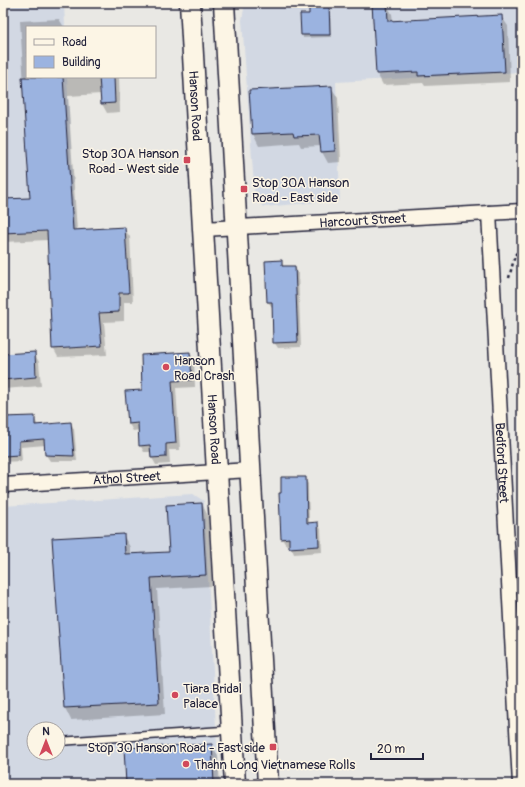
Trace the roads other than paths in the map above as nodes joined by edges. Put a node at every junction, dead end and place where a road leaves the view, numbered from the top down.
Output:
1 (184, 3) edge
2 (190, 3) edge
3 (224, 3) edge
4 (192, 35) junction
5 (522, 211) edge
6 (489, 213) junction
7 (237, 228) junction
8 (203, 229) junction
9 (250, 470) junction
10 (217, 472) junction
11 (3, 485) edge
12 (232, 729) junction
13 (66, 741) dead end
14 (235, 784) edge
15 (268, 784) edge
16 (520, 784) edge

1 - 4 main road
2 - 4 main road, Hanson Road
3 - 7 main road
4 - 8 main road, Hanson Road
5 - 6 street, Harcourt Street
6 - 7 street, Harcourt Street
6 - 16 street, Bedford Street
7 - 8 street, Harcourt Street
7 - 9 main road
8 - 10 main road, Hanson Road
9 - 10 street, Athol Street
9 - 15 main road
10 - 11 street, Athol Street
10 - 12 main road, Hanson Road
12 - 13 lane
12 - 14 main road, Hanson Road

